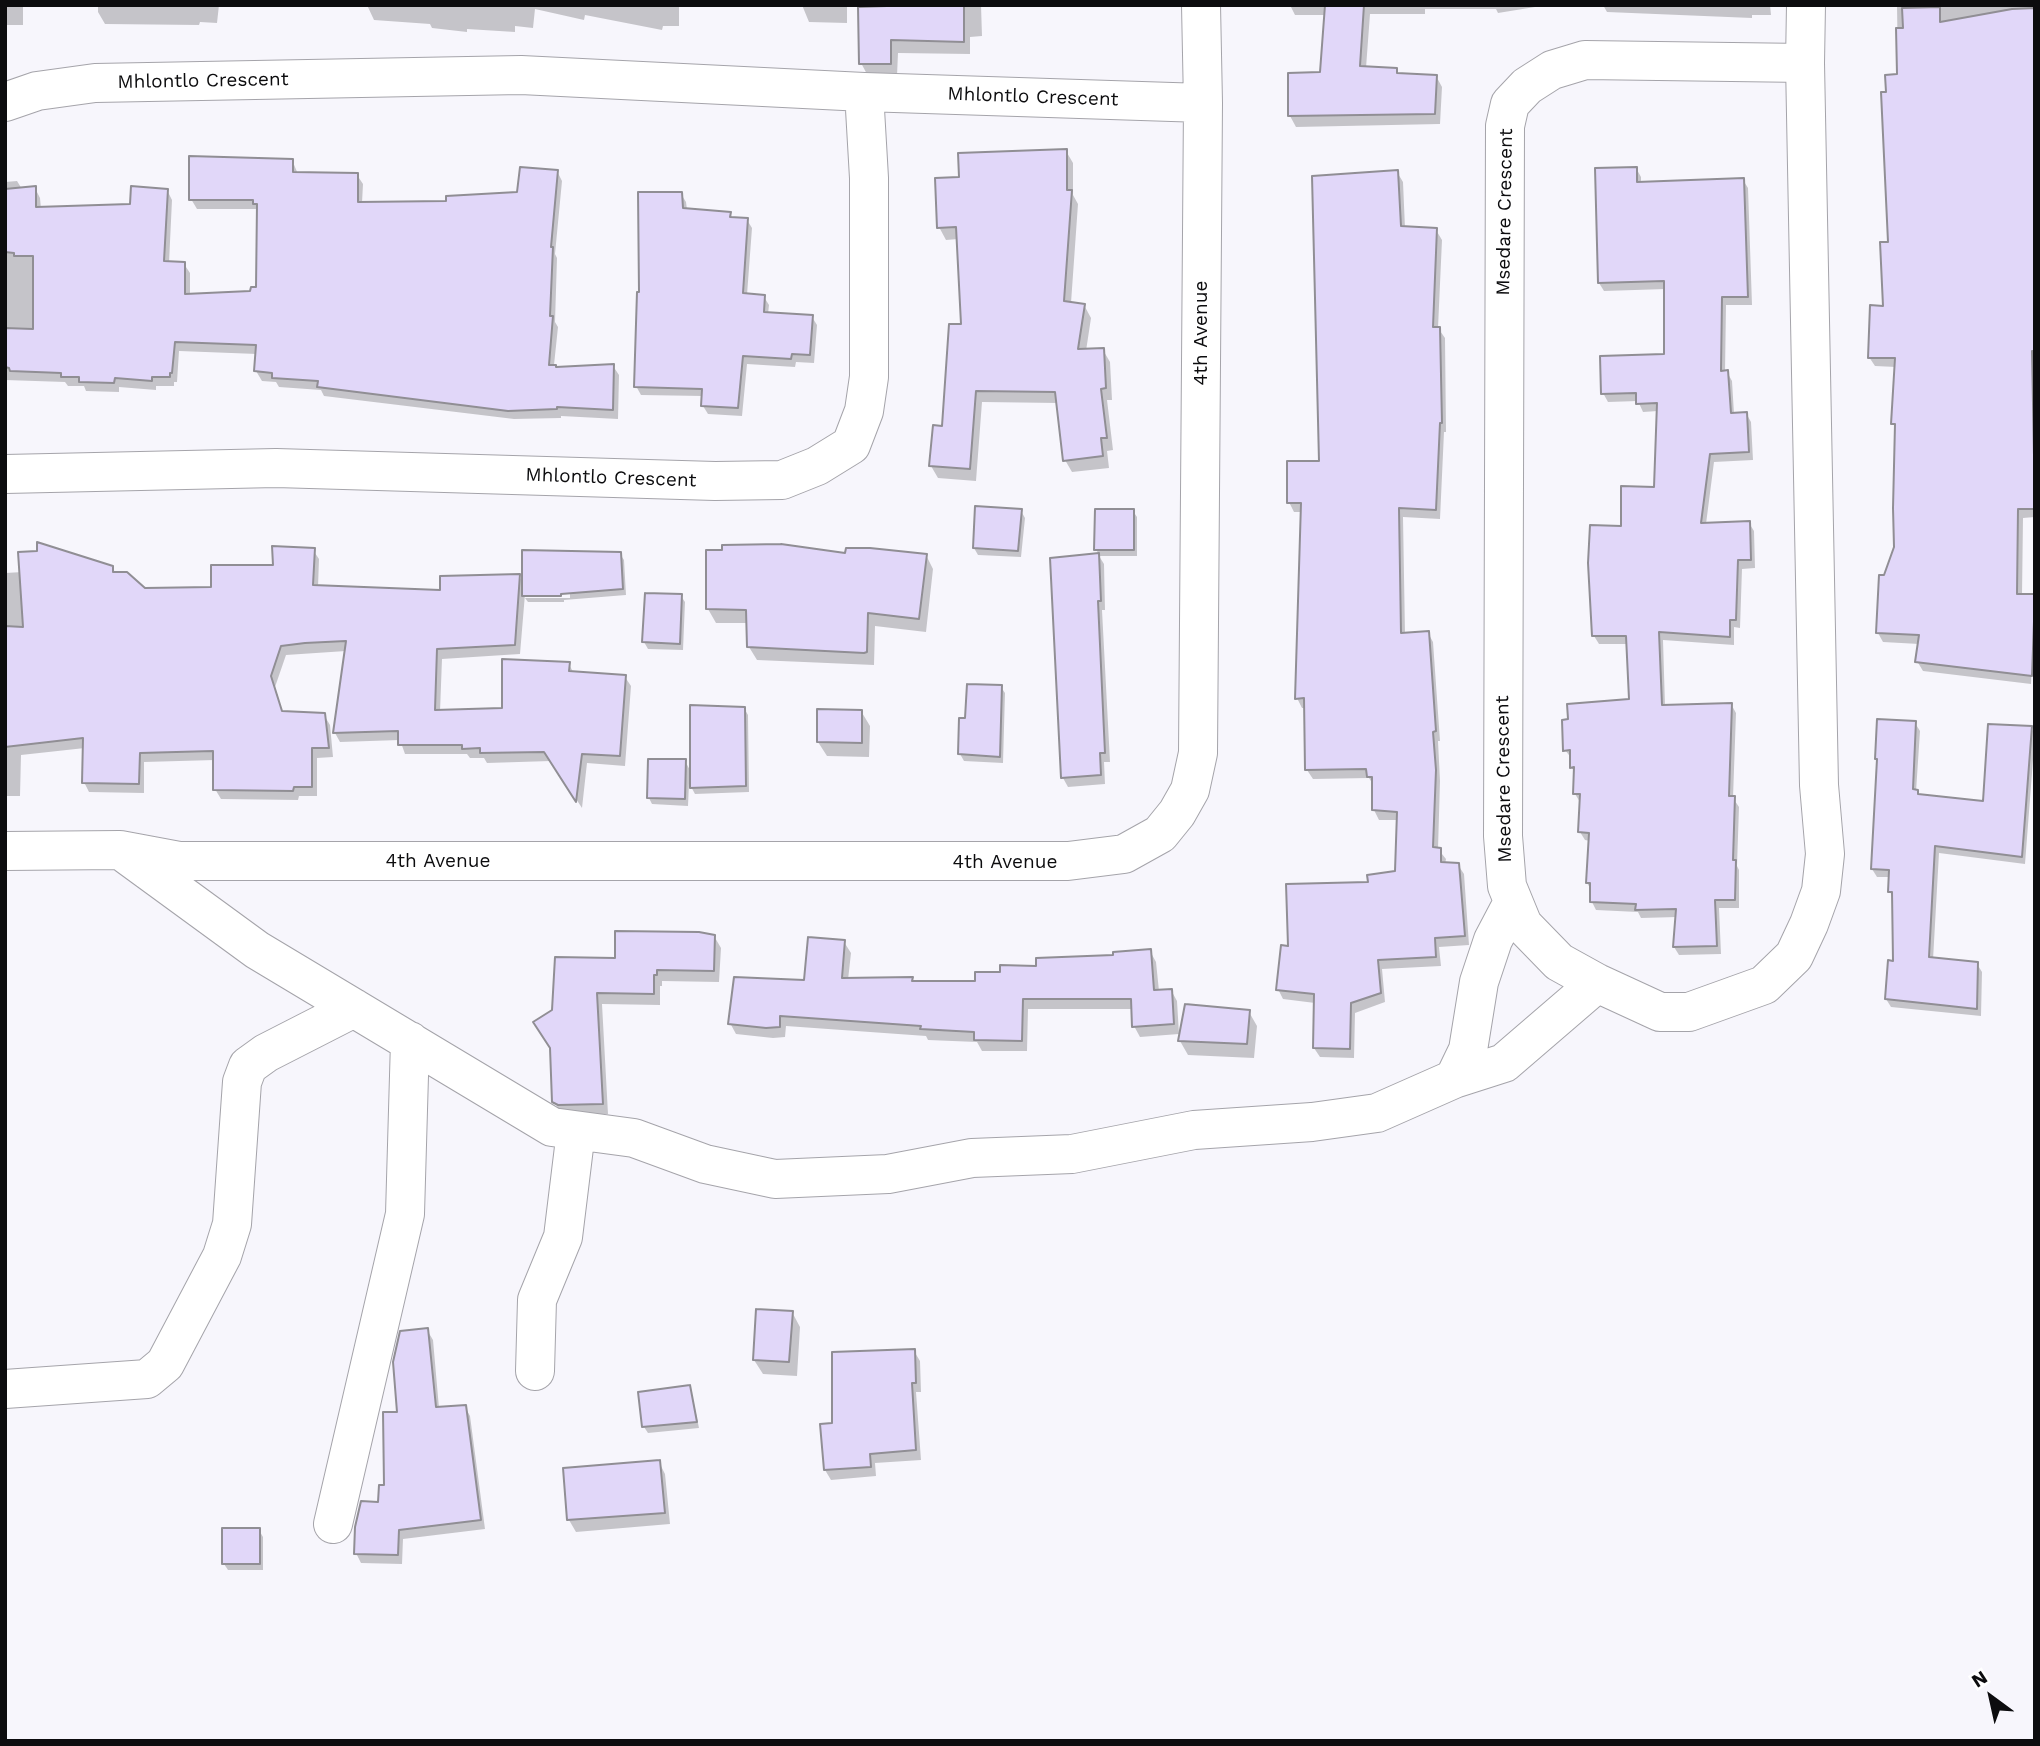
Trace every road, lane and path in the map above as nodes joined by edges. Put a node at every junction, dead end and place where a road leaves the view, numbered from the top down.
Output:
1 (1201, 5) edge
2 (1806, 5) edge
3 (1805, 63) junction
4 (864, 92) junction
5 (5, 102) edge
6 (1203, 103) junction
7 (5, 474) edge
8 (120, 850) junction
9 (5, 851) edge
10 (1513, 902) junction
11 (1597, 983) junction
12 (354, 1008) junction
13 (410, 1041) junction
14 (1454, 1079) junction
15 (576, 1131) junction
16 (535, 1371) dead end
17 (5, 1389) edge
18 (333, 1524) dead end

1 - 6 street, 4th Avenue
2 - 3 street, Msedare Crescent
3 - 10 street, Msedare Crescent
3 - 11 street, Msedare Crescent
4 - 5 street, Mhlontlo Crescent
4 - 6 street, Mhlontlo Crescent
4 - 7 street, Mhlontlo Crescent
6 - 8 street, 4th Avenue
8 - 9 street, 4th Avenue
8 - 12 street
10 - 11 street, Msedare Crescent
10 - 14 street
11 - 14 street
12 - 13 street
12 - 17 street
13 - 15 street
13 - 18 street
14 - 15 street
15 - 16 street

